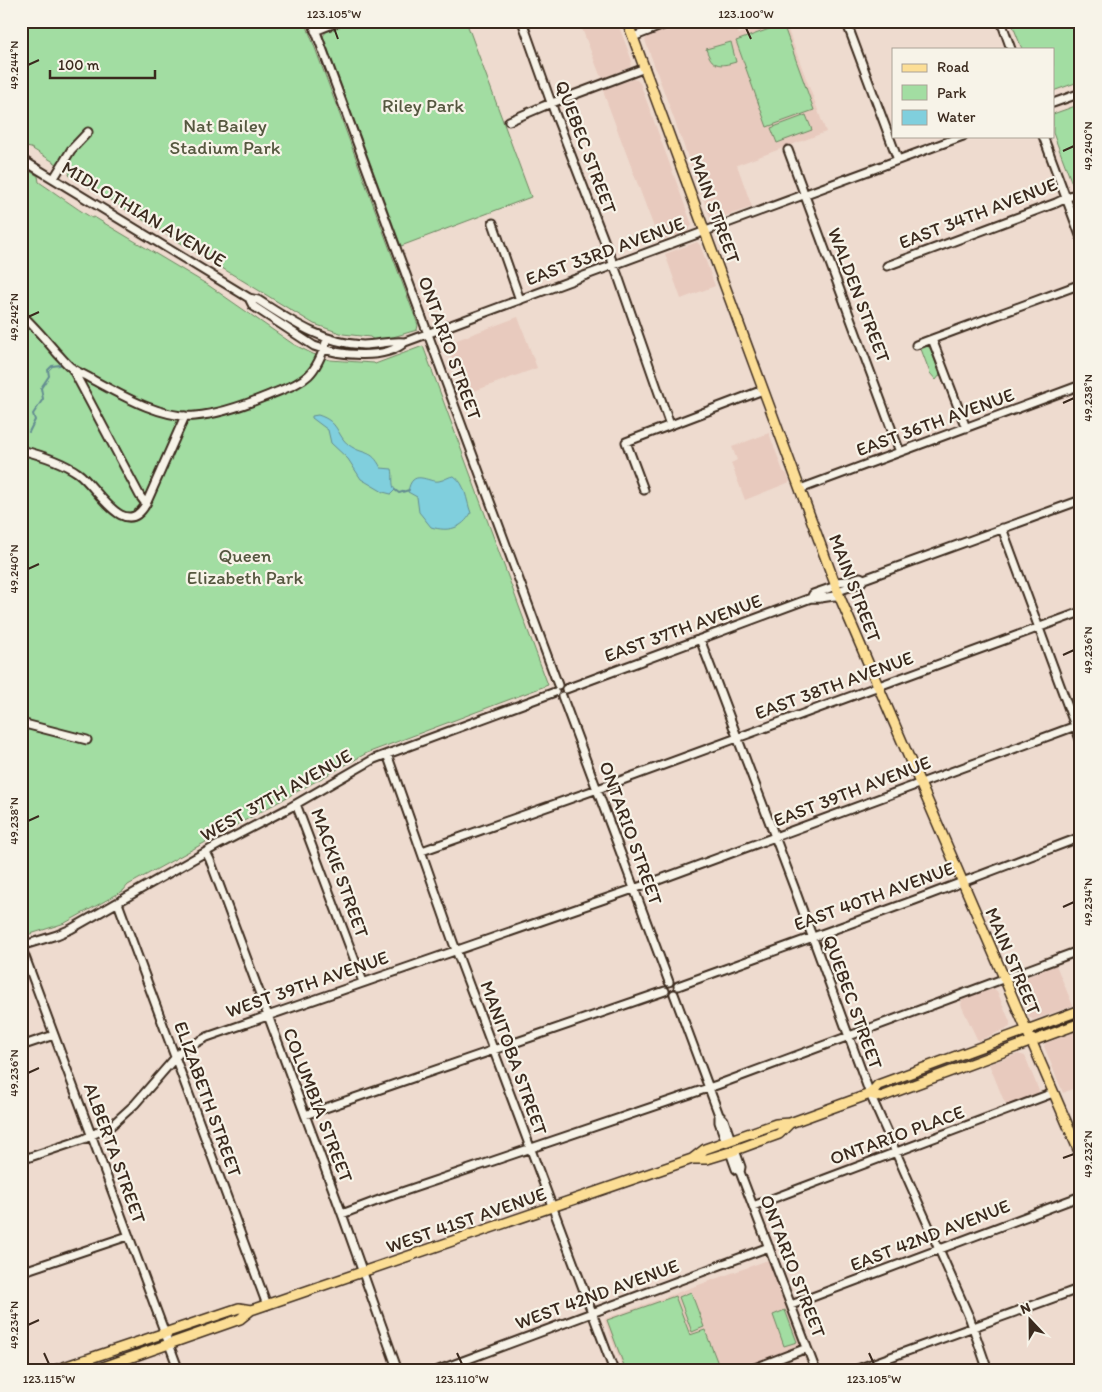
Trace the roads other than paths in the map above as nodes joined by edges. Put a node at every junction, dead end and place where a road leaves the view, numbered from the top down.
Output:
1 (312, 21) edge
2 (340, 21) edge
3 (522, 21) edge
4 (627, 21) edge
5 (674, 21) edge
6 (846, 21) edge
7 (1001, 21) edge
8 (316, 33) junction
9 (633, 37) junction
10 (1011, 48) edge
11 (645, 68) junction
12 (1081, 93) edge
13 (551, 103) junction
14 (1054, 103) edge
15 (508, 121) dead end
16 (88, 132) dead end
17 (958, 138) edge
18 (1044, 138) edge
19 (788, 150) dead end
20 (21, 159) edge
21 (898, 160) junction
22 (54, 178) junction
23 (1081, 191) edge
24 (804, 195) junction
25 (1066, 197) junction
26 (493, 223) dead end
27 (706, 231) junction
28 (1081, 238) edge
29 (614, 266) junction
30 (887, 266) dead end
31 (1081, 284) edge
32 (249, 298) junction
33 (520, 300) junction
34 (21, 314) edge
35 (428, 334) junction
36 (932, 338) junction
37 (327, 339) junction
38 (405, 342) junction
39 (916, 344) dead end
40 (324, 350) junction
41 (72, 368) junction
42 (1081, 386) edge
43 (763, 390) junction
44 (185, 416) junction
45 (670, 425) junction
46 (966, 428) junction
47 (21, 450) edge
48 (900, 452) junction
49 (644, 490) dead end
50 (800, 490) junction
51 (1081, 500) edge
52 (146, 504) junction
53 (1002, 528) junction
54 (837, 589) junction
55 (1081, 612) edge
56 (1039, 627) junction
57 (700, 639) junction
58 (878, 686) junction
59 (560, 691) junction
60 (21, 724) edge
61 (1078, 725) edge
62 (737, 738) junction
63 (87, 740) dead end
64 (1081, 742) edge
65 (387, 754) junction
66 (919, 783) junction
67 (598, 789) junction
68 (296, 804) junction
69 (1081, 837) edge
70 (775, 838) junction
71 (422, 851) junction
72 (206, 852) junction
73 (962, 882) junction
74 (635, 889) junction
75 (118, 903) junction
76 (812, 936) junction
77 (21, 946) edge
78 (456, 950) junction
79 (1081, 950) edge
80 (1004, 979) junction
81 (363, 982) junction
82 (669, 982) junction
83 (678, 986) junction
84 (666, 991) junction
85 (674, 994) junction
86 (1081, 1010) edge
87 (267, 1015) junction
88 (1081, 1023) edge
89 (1025, 1030) junction
90 (54, 1035) junction
91 (848, 1036) junction
92 (1030, 1042) junction
93 (21, 1046) edge
94 (494, 1050) junction
95 (175, 1057) junction
96 (709, 1088) junction
97 (870, 1094) junction
98 (1053, 1094) junction
99 (305, 1116) junction
100 (790, 1123) junction
101 (91, 1136) junction
102 (729, 1141) junction
103 (530, 1149) junction
104 (732, 1151) junction
105 (896, 1153) junction
106 (1081, 1156) edge
107 (692, 1159) junction
108 (21, 1160) edge
109 (1081, 1196) edge
110 (753, 1206) junction
111 (552, 1208) junction
112 (342, 1214) junction
113 (128, 1236) junction
114 (769, 1247) junction
115 (938, 1250) junction
116 (21, 1272) edge
117 (362, 1272) junction
118 (1081, 1288) edge
119 (267, 1305) junction
120 (791, 1305) junction
121 (251, 1310) junction
122 (592, 1313) junction
123 (972, 1327) junction
124 (165, 1332) junction
125 (169, 1344) junction
126 (807, 1348) junction
127 (1081, 1366) edge
128 (52, 1371) edge
129 (92, 1371) edge
130 (179, 1371) edge
131 (398, 1371) edge
132 (436, 1371) edge
133 (614, 1371) edge
134 (747, 1371) edge
135 (816, 1371) edge
136 (852, 1371) edge
137 (988, 1371) edge
138 (1067, 1371) edge

1 - 8 street, ONTARIO STREET
2 - 8 street
3 - 13 street, QUEBEC STREET
4 - 9 main road, MAIN STREET
5 - 9 street
6 - 21 street
7 - 10 street
8 - 35 street, ONTARIO STREET
9 - 11 main road, MAIN STREET
11 - 13 street
11 - 27 main road, MAIN STREET
12 - 14 street
13 - 15 street
13 - 29 street, QUEBEC STREET
16 - 22 street
17 - 21 street, EAST 33RD AVENUE
18 - 25 street
19 - 24 street, WALDEN STREET
20 - 22 street, MIDLOTHIAN AVENUE
21 - 24 street, EAST 33RD AVENUE
22 - 32 street, MIDLOTHIAN AVENUE
23 - 25 street, EAST 34TH AVENUE
24 - 27 street, EAST 33RD AVENUE
24 - 48 street, WALDEN STREET
25 - 28 street
25 - 30 street, EAST 34TH AVENUE
26 - 33 street
27 - 29 street, EAST 33RD AVENUE
27 - 43 main road, MAIN STREET
29 - 33 street, EAST 33RD AVENUE
29 - 45 street, QUEBEC STREET
31 - 36 street
32 - 37 street, MIDLOTHIAN AVENUE
32 - 40 street, MIDLOTHIAN AVENUE
33 - 35 street, EAST 33RD AVENUE
34 - 41 street
35 - 38 street, EAST 33RD AVENUE
35 - 59 street, ONTARIO STREET
36 - 39 street
36 - 46 street
37 - 38 street, MIDLOTHIAN AVENUE
37 - 40 street
38 - 40 street
40 - 44 street
41 - 44 street
41 - 52 street
42 - 46 street, EAST 36TH AVENUE
43 - 45 street
43 - 50 main road, MAIN STREET
44 - 52 street
45 - 49 street
46 - 48 street, EAST 36TH AVENUE
47 - 52 street
48 - 50 street, EAST 36TH AVENUE
50 - 54 main road, MAIN STREET
51 - 53 street, EAST 37TH AVENUE
53 - 54 street, EAST 37TH AVENUE
53 - 56 street
54 - 57 street, EAST 37TH AVENUE
54 - 58 main road, MAIN STREET
55 - 56 street, EAST 38TH AVENUE
56 - 58 street, EAST 38TH AVENUE
56 - 61 street
57 - 59 street, EAST 37TH AVENUE
57 - 62 street, QUEBEC STREET
58 - 62 street, EAST 38TH AVENUE
58 - 66 main road, MAIN STREET
59 - 65 street, WEST 37TH AVENUE
59 - 67 street, ONTARIO STREET
60 - 63 street
61 - 64 street
61 - 66 street, EAST 39TH AVENUE
62 - 67 street, EAST 38TH AVENUE
62 - 70 street, QUEBEC STREET
65 - 68 street, WEST 37TH AVENUE
65 - 71 street, MANITOBA STREET
66 - 70 street, EAST 39TH AVENUE
66 - 73 main road, MAIN STREET
67 - 71 street, EAST 38TH AVENUE
67 - 74 street, ONTARIO STREET
68 - 72 street, WEST 37TH AVENUE
68 - 81 street, MACKIE STREET
69 - 73 street, EAST 40TH AVENUE
70 - 74 street, EAST 39TH AVENUE
70 - 76 street, QUEBEC STREET
71 - 78 street, MANITOBA STREET
72 - 75 street, WEST 37TH AVENUE
72 - 87 street, COLUMBIA STREET
73 - 76 street, EAST 40TH AVENUE
73 - 80 main road, MAIN STREET
74 - 78 street, WEST 39TH AVENUE
74 - 82 street, ONTARIO STREET
75 - 77 street, WEST 37TH AVENUE
75 - 95 street, ELIZABETH STREET
76 - 83 street, EAST 40TH AVENUE
76 - 91 street, QUEBEC STREET
77 - 90 street, ALBERTA STREET
78 - 81 street, WEST 39TH AVENUE
78 - 94 street, MANITOBA STREET
79 - 80 street
80 - 89 main road, MAIN STREET
80 - 91 street
81 - 87 street, WEST 39TH AVENUE
82 - 83 street
82 - 84 street
83 - 85 street
84 - 85 street
84 - 94 street
85 - 96 street
86 - 89 main road
87 - 95 street, WEST 39TH AVENUE
87 - 99 street, COLUMBIA STREET
88 - 92 main road
89 - 92 main road, MAIN STREET
89 - 97 main road
90 - 93 street
90 - 101 street, ALBERTA STREET
91 - 96 street
91 - 97 street, QUEBEC STREET
92 - 97 main road
92 - 98 main road, MAIN STREET
94 - 99 street
94 - 103 street, MANITOBA STREET
95 - 101 street, WEST 39TH AVENUE
95 - 119 street, ELIZABETH STREET
96 - 102 street
96 - 103 street
97 - 100 main road
97 - 105 street, QUEBEC STREET
98 - 105 street, ONTARIO PLACE
98 - 106 main road, MAIN STREET
99 - 112 street, COLUMBIA STREET
100 - 102 main road, WEST 41ST AVENUE
100 - 104 main road, WEST 41ST AVENUE
101 - 108 street, WEST 39TH AVENUE
101 - 113 street, ALBERTA STREET
102 - 107 main road, WEST 41ST AVENUE
103 - 111 street, MANITOBA STREET
103 - 112 street
104 - 107 main road, WEST 41ST AVENUE
104 - 110 street, ONTARIO STREET
105 - 110 street, ONTARIO PLACE
105 - 115 street, QUEBEC STREET
107 - 111 main road, WEST 41ST AVENUE
109 - 115 street, EAST 42ND AVENUE
110 - 114 street, ONTARIO STREET
111 - 117 main road, WEST 41ST AVENUE
111 - 122 street, MANITOBA STREET
112 - 117 street, COLUMBIA STREET
113 - 116 street
113 - 124 street, ALBERTA STREET
114 - 120 street, ONTARIO STREET
114 - 122 street, WEST 42ND AVENUE
115 - 120 street, EAST 42ND AVENUE
115 - 123 street, QUEBEC STREET
117 - 119 main road, WEST 41ST AVENUE
117 - 131 street, COLUMBIA STREET
118 - 123 street
119 - 121 main road, WEST 41ST AVENUE
120 - 126 street, ONTARIO STREET
121 - 124 main road, WEST 41ST AVENUE
121 - 125 main road, WEST 41ST AVENUE
122 - 132 street, WEST 42ND AVENUE
122 - 133 street, MANITOBA STREET
123 - 136 street
123 - 137 street, QUEBEC STREET
124 - 125 street, ALBERTA STREET
124 - 128 main road, WEST 41ST AVENUE
125 - 129 main road, WEST 41ST AVENUE
125 - 130 street, ALBERTA STREET
126 - 134 street
126 - 135 street, ONTARIO STREET
127 - 138 street

